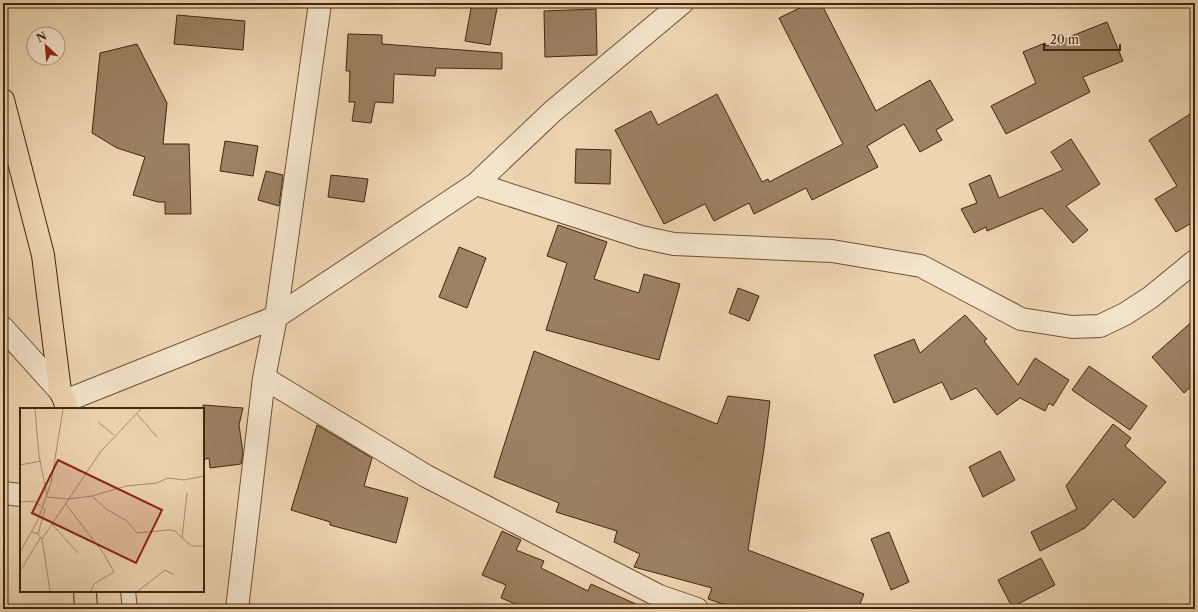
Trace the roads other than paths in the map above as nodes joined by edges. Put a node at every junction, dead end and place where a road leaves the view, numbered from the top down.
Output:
1 (320, 3) edge
2 (682, 3) edge
3 (3, 100) edge
4 (476, 184) junction
5 (1195, 261) edge
6 (276, 317) junction
7 (3, 328) edge
8 (264, 378) junction
9 (64, 400) edge
10 (3, 493) edge
11 (20, 495) edge
12 (85, 592) edge
13 (128, 592) edge
14 (86, 609) edge
15 (130, 609) edge
16 (237, 609) edge
17 (697, 609) edge

1 - 6 street
2 - 4 street
3 - 9 main road
4 - 5 street
4 - 6 street
6 - 8 street
6 - 9 street
7 - 9 street
8 - 16 street
8 - 17 street
10 - 11 street
12 - 14 main road
13 - 15 lane

